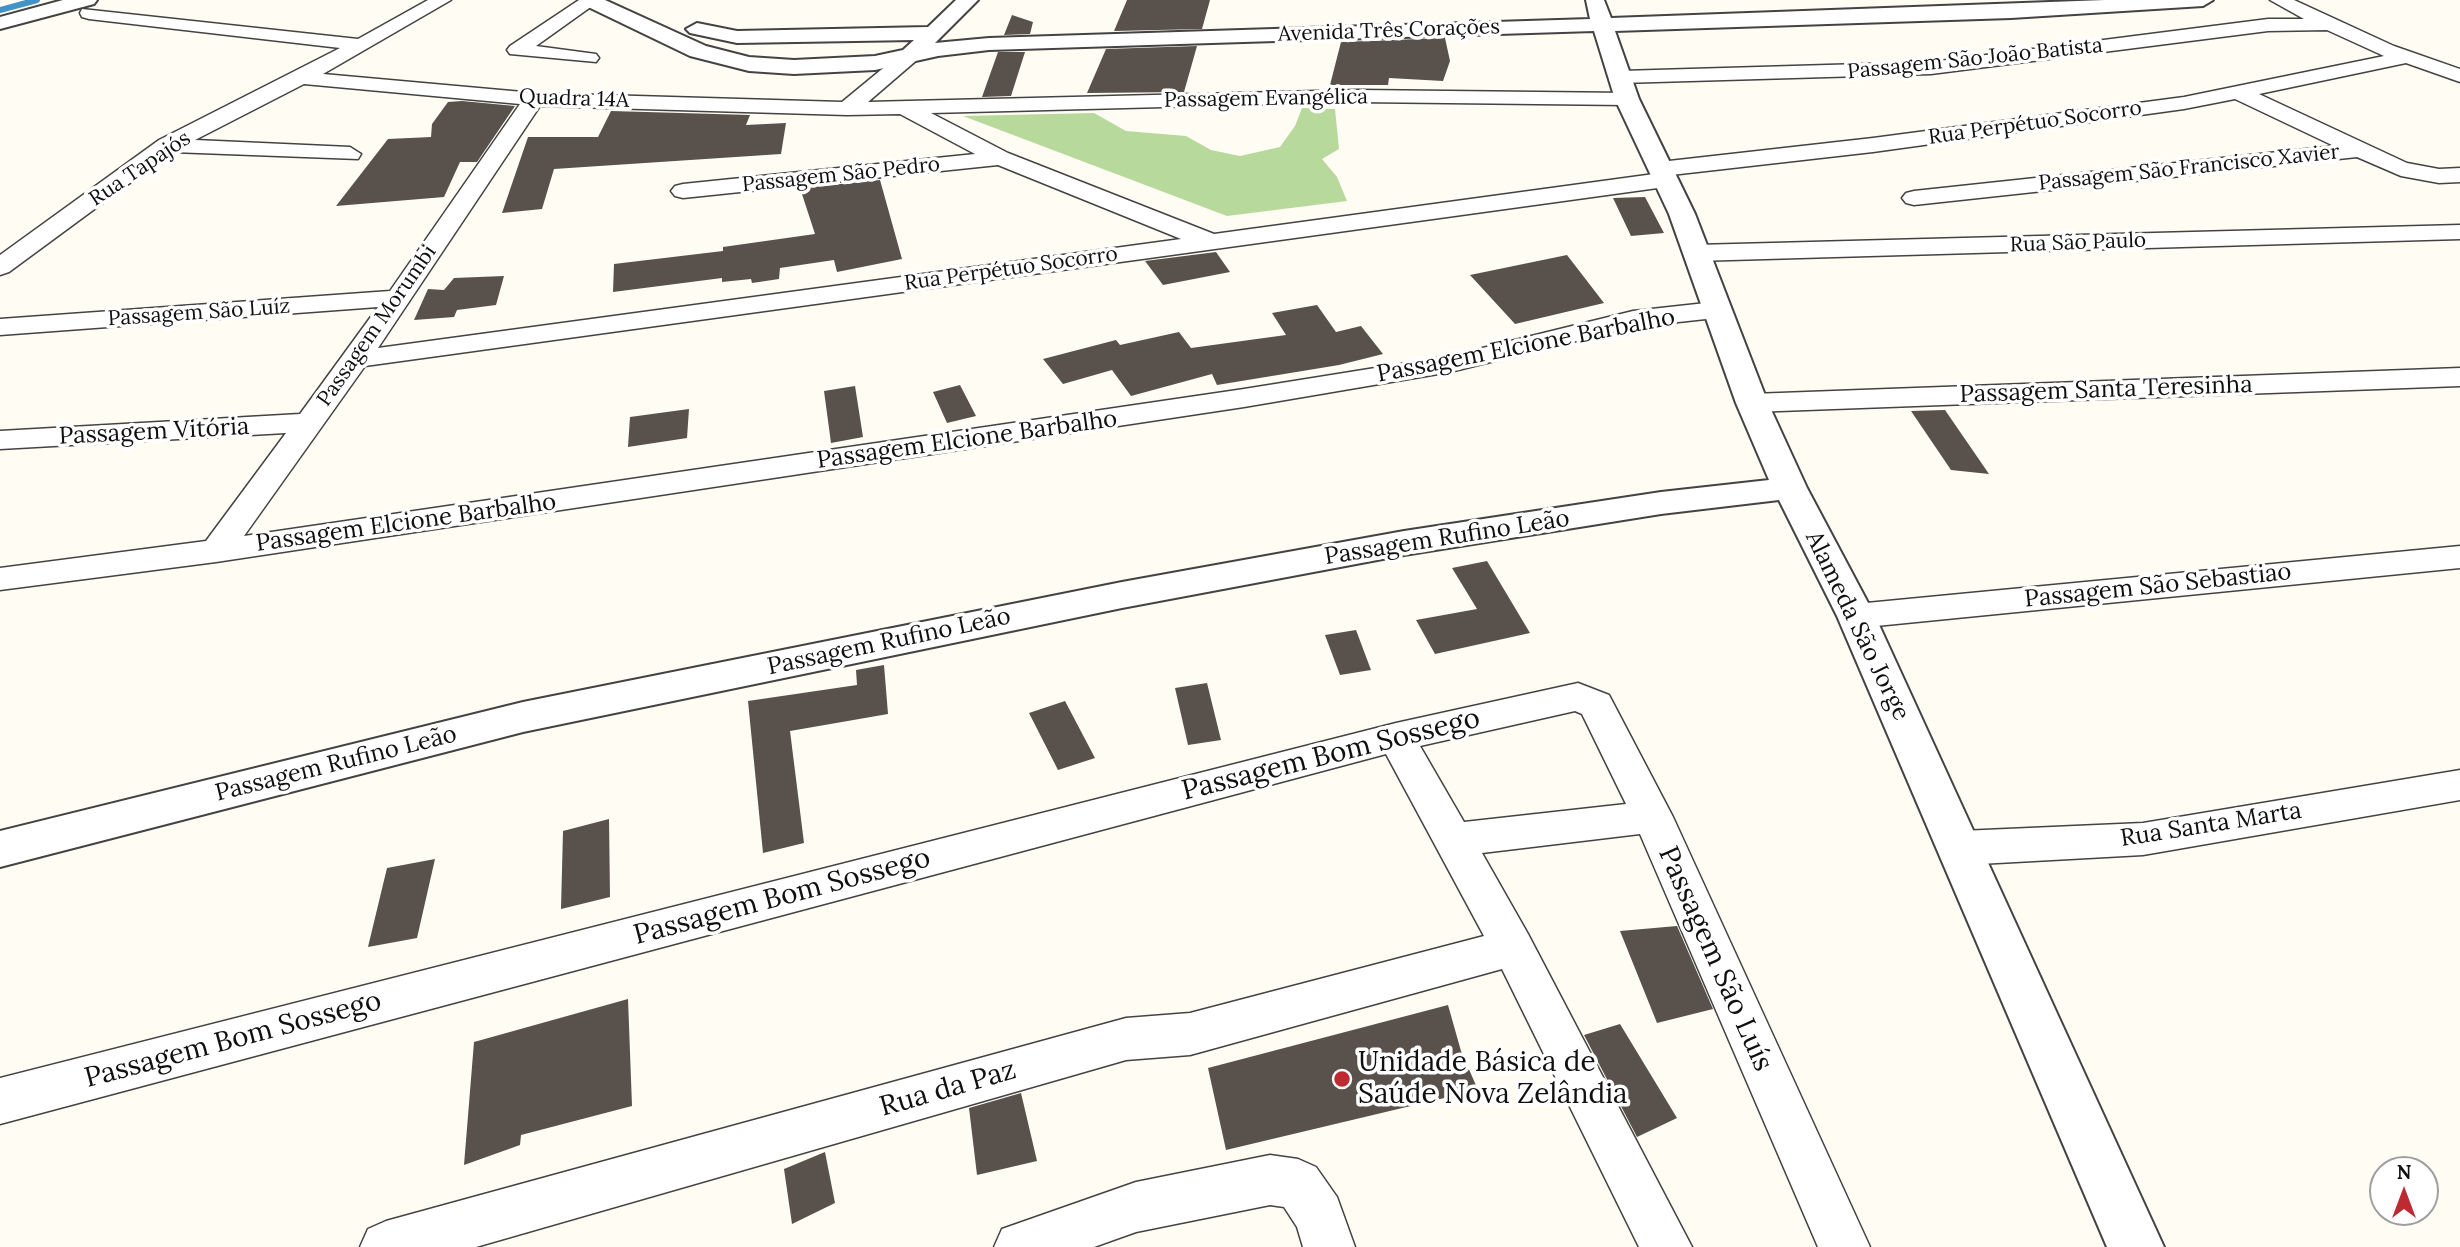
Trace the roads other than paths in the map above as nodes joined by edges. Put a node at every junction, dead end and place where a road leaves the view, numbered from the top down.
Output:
1 (442, 0) edge
2 (588, 0) edge
3 (640, 0) edge
4 (968, 0) edge
5 (2027, 0) edge
6 (2203, 0) edge
7 (2278, 0) edge
8 (88, 7) edge
9 (1599, 12) edge
10 (0, 23) edge
11 (2327, 24) junction
12 (933, 33) junction
13 (877, 35) junction
14 (772, 37) junction
15 (362, 45) junction
16 (911, 55) junction
17 (2408, 57) junction
18 (590, 58) dead end
19 (884, 61) junction
20 (749, 64) junction
21 (794, 67) junction
22 (2460, 76) edge
23 (301, 78) junction
24 (1624, 88) junction
25 (2240, 93) junction
26 (534, 99) junction
27 (773, 107) junction
28 (847, 109) junction
29 (905, 109) junction
30 (167, 145) junction
31 (2360, 150) junction
32 (350, 154) dead end
33 (1000, 158) junction
34 (1663, 174) junction
35 (2460, 175) edge
36 (683, 191) dead end
37 (1914, 198) dead end
38 (2460, 232) edge
39 (1211, 242) junction
40 (1696, 253) junction
41 (0, 267) edge
42 (398, 298) junction
43 (1715, 310) junction
44 (0, 327) edge
45 (356, 359) junction
46 (2460, 377) edge
47 (1752, 403) junction
48 (307, 423) junction
49 (0, 440) edge
50 (1790, 488) junction
51 (216, 551) junction
52 (2460, 557) edge
53 (0, 579) edge
54 (1856, 616) junction
55 (1564, 698) joint
56 (1396, 737) junction
57 (2460, 785) edge
58 (1653, 817) junction
59 (1455, 841) junction
60 (1961, 848) junction
61 (0, 849) edge
62 (1513, 947) junction
63 (0, 1101) edge
64 (1324, 1231) edge
65 (386, 1247) edge
66 (1020, 1247) edge
67 (1666, 1247) edge
68 (1844, 1247) edge
69 (2136, 1247) edge

1 - 15 street, Rua Tapajós
2 - 18 street
2 - 20 street, Avenida Três Corações
3 - 14 street, Avenida Três Corações
4 - 12 street
5 - 9 street, Avenida Três Corações
6 - 9 street, Avenida Três Corações
7 - 11 street
8 - 10 street
8 - 15 street
9 - 12 street, Avenida Três Corações
9 - 16 street, Avenida Três Corações
9 - 24 street, Alameda São Jorge
11 - 17 street
11 - 24 street, Passagem São João Batista
12 - 13 street, Avenida Três Corações
12 - 16 street
13 - 14 street, Avenida Três Corações
13 - 19 street
14 - 20 street
15 - 23 street, Rua Tapajós
16 - 19 street, Avenida Três Corações
16 - 28 street
17 - 22 street
17 - 25 street, Rua Perpétuo Socorro
19 - 21 street, Avenida Três Corações
20 - 21 street, Avenida Três Corações
21 - 27 street
23 - 26 street, Quadra 14A
23 - 30 street, Rua Tapajós
24 - 29 street, Passagem Evangélica
24 - 34 street, Alameda São Jorge
25 - 31 street
25 - 34 street, Rua Perpétuo Socorro
26 - 27 street, Quadra 14A
26 - 42 street, Passagem Morumbi
27 - 28 street, Quadra 14A
28 - 29 street, Passagem Evangélica
29 - 33 street, Passagem Evangélica
30 - 32 street
30 - 41 street, Rua Tapajós
31 - 35 street, Passagem São Francisco Xavier
31 - 37 street, Passagem São Francisco Xavier
33 - 36 street, Passagem São Pedro
33 - 39 street, Passagem Evangélica
34 - 39 street, Rua Perpétuo Socorro
34 - 40 street, Alameda São Jorge
38 - 40 street, Rua São Paulo
39 - 45 street, Rua Perpétuo Socorro
40 - 43 street, Alameda São Jorge
42 - 44 street, Passagem São Luíz
42 - 45 street, Passagem Morumbi
43 - 47 street, Alameda São Jorge
43 - 51 street, Passagem Elcione Barbalho
45 - 48 street, Passagem Morumbi
46 - 47 street, Passagem Santa Teresinha
47 - 50 street, Alameda São Jorge
48 - 49 street, Passagem Vitória
48 - 51 street, Passagem Morumbi
50 - 54 street, Alameda São Jorge
50 - 61 street, Passagem Rufino Leão
51 - 53 street, Passagem Elcione Barbalho
52 - 54 street, Passagem São Sebastiao
54 - 60 street, Alameda São Jorge
55 - 56 street, Passagem Bom Sossego
55 - 58 street, Passagem São Luís
56 - 59 street
56 - 63 street, Passagem Bom Sossego
57 - 60 street, Rua Santa Marta
58 - 59 street
58 - 68 street, Passagem São Luís
59 - 62 street
60 - 69 street, Alameda São Jorge
62 - 65 street, Rua da Paz
62 - 67 street
64 - 66 street

